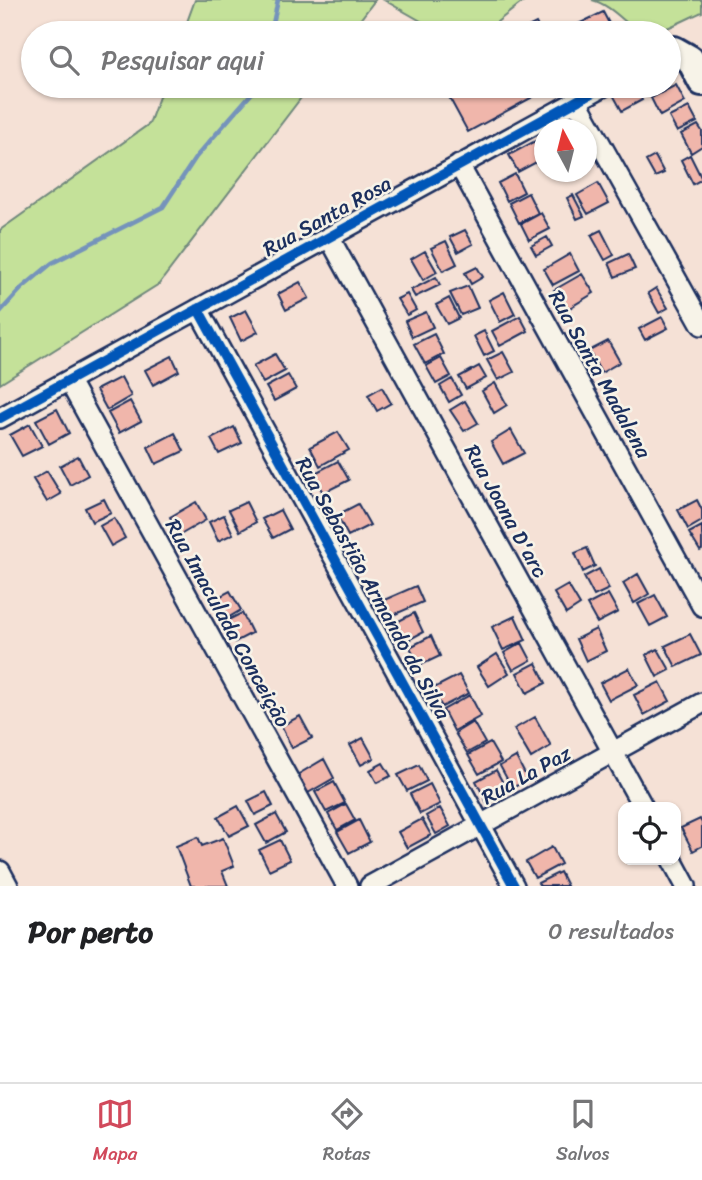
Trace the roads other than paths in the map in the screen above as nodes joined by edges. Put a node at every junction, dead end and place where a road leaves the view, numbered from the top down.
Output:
1 (681, 56) edge
2 (702, 82) edge
3 (580, 98) edge
4 (576, 100) junction
5 (459, 165) junction
6 (330, 237) junction
7 (198, 309) junction
8 (702, 325) edge
9 (69, 381) junction
10 (0, 418) edge
11 (702, 606) edge
12 (702, 703) edge
13 (613, 753) junction
14 (640, 802) edge
15 (481, 826) junction
16 (675, 865) edge
17 (0, 871) edge
18 (8, 886) edge
19 (347, 886) edge
20 (370, 886) edge
21 (514, 886) edge
22 (686, 886) edge

1 - 2 street
3 - 4 street, Rua Santa Rosa
4 - 5 street, Rua Santa Rosa
4 - 8 street
5 - 6 street, Rua Santa Rosa
5 - 11 street, Rua Santa Madalena
6 - 7 street, Rua Santa Rosa
6 - 13 street, Rua Joana D'arc
7 - 9 street, Rua Santa Rosa
7 - 15 street, Rua Sebastião Armando da Silva
9 - 10 street, Rua Santa Rosa
9 - 19 street, Rua Imaculada Conceição
12 - 13 street, Rua La Paz
13 - 14 street, Rua Joana D'arc
13 - 15 street, Rua La Paz
15 - 20 street, Rua La Paz
15 - 21 street, Rua Sebastião Armando da Silva
16 - 22 street
17 - 18 street

